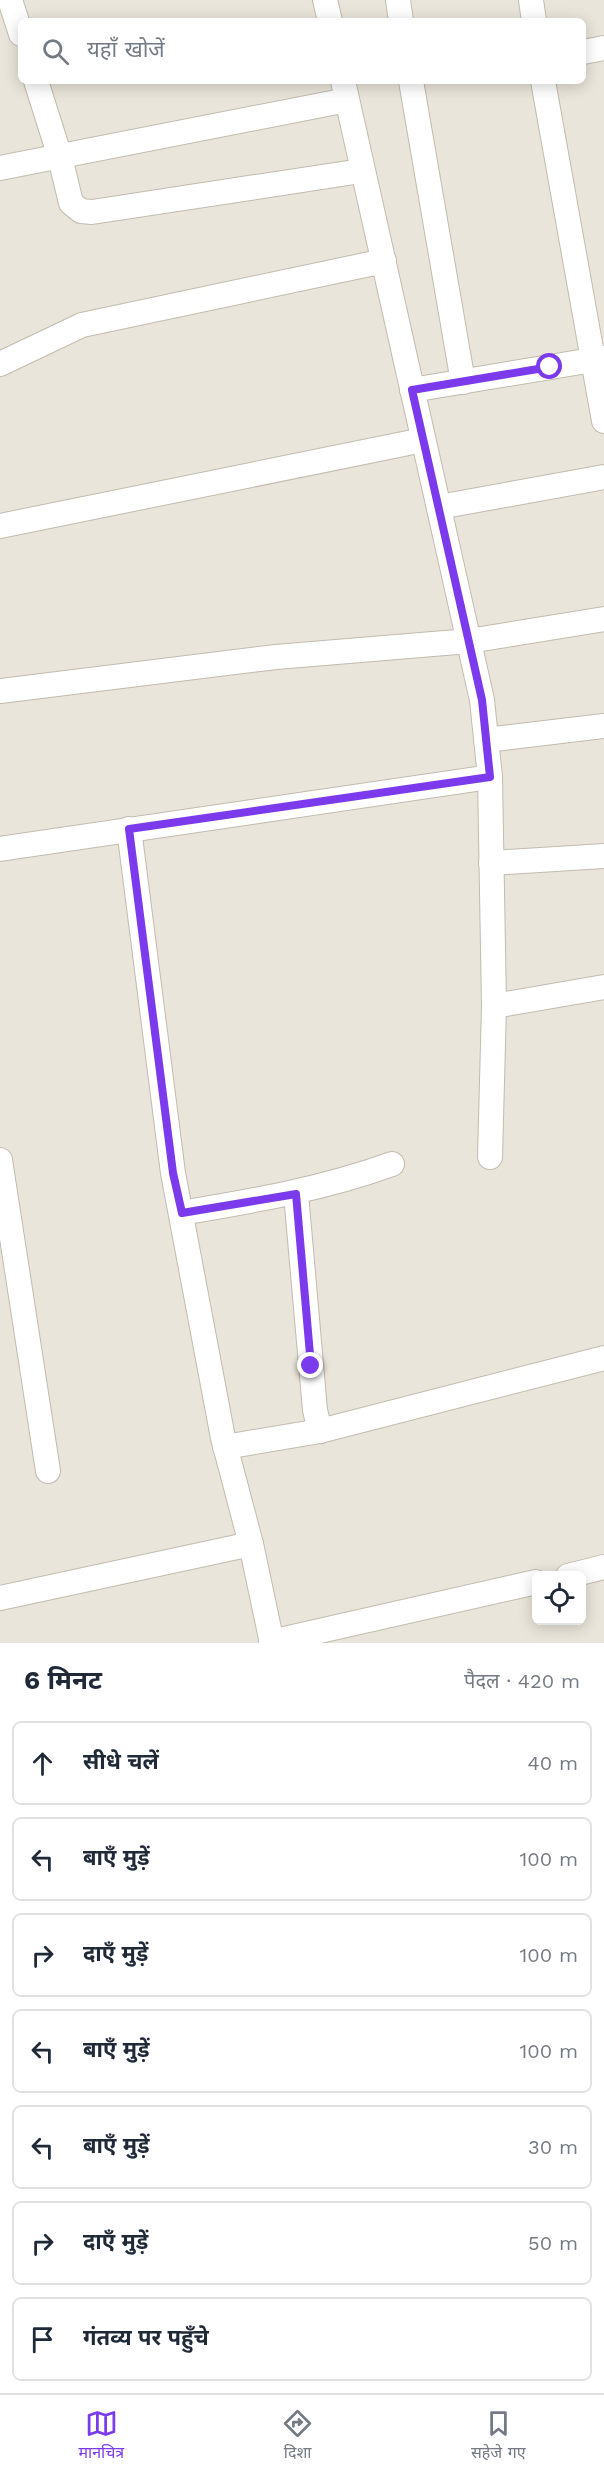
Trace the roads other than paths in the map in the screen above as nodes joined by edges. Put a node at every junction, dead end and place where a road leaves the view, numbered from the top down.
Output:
1 (10, 0) edge
2 (325, 0) edge
3 (398, 0) edge
4 (531, 0) edge
5 (329, 18) edge
6 (401, 18) edge
7 (534, 18) edge
8 (18, 25) edge
9 (604, 48) edge
10 (586, 51) edge
11 (37, 84) edge
12 (412, 84) edge
13 (544, 84) edge
14 (345, 90) edge
15 (60, 157) junction
16 (0, 168) edge
17 (362, 171) junction
18 (384, 261) junction
19 (598, 359) edge
20 (0, 364) edge
21 (463, 382) junction
22 (412, 390) junction
23 (604, 421) edge
24 (423, 440) junction
25 (604, 477) edge
26 (439, 507) junction
27 (0, 526) edge
28 (604, 619) edge
29 (469, 641) junction
30 (0, 691) edge
31 (604, 726) edge
32 (486, 740) junction
33 (490, 777) junction
34 (129, 829) junction
35 (0, 849) edge
36 (604, 856) edge
37 (491, 862) junction
38 (604, 987) edge
39 (494, 1006) junction
40 (490, 1157) dead end
41 (0, 1160) edge
42 (392, 1164) dead end
43 (296, 1194) junction
44 (182, 1213) junction
45 (604, 1358) edge
46 (318, 1422) junction
47 (223, 1434) junction
48 (48, 1471) dead end
49 (250, 1544) junction
50 (604, 1567) edge
51 (586, 1571) edge
52 (532, 1583) edge
53 (0, 1598) edge
54 (271, 1642) edge

1 - 8 street
2 - 5 street
3 - 6 street
4 - 7 street
9 - 10 street
11 - 15 street
12 - 21 street
13 - 19 street
14 - 15 street
14 - 17 street
15 - 16 street
15 - 17 street
17 - 18 street
18 - 20 street
18 - 22 street
19 - 21 street
19 - 23 street
21 - 22 street
22 - 24 street
24 - 26 street
24 - 27 street
25 - 26 street
26 - 29 street
28 - 29 street
29 - 30 street
29 - 32 street
31 - 32 street
32 - 33 street
33 - 34 street
33 - 37 street
34 - 35 street
34 - 44 street
36 - 37 street
37 - 39 street
38 - 39 street
39 - 40 street
41 - 48 street
42 - 43 street
43 - 44 street
43 - 46 street
44 - 47 street
45 - 46 street
46 - 47 street
47 - 49 street
49 - 53 street
49 - 54 street
50 - 51 street
52 - 54 street

